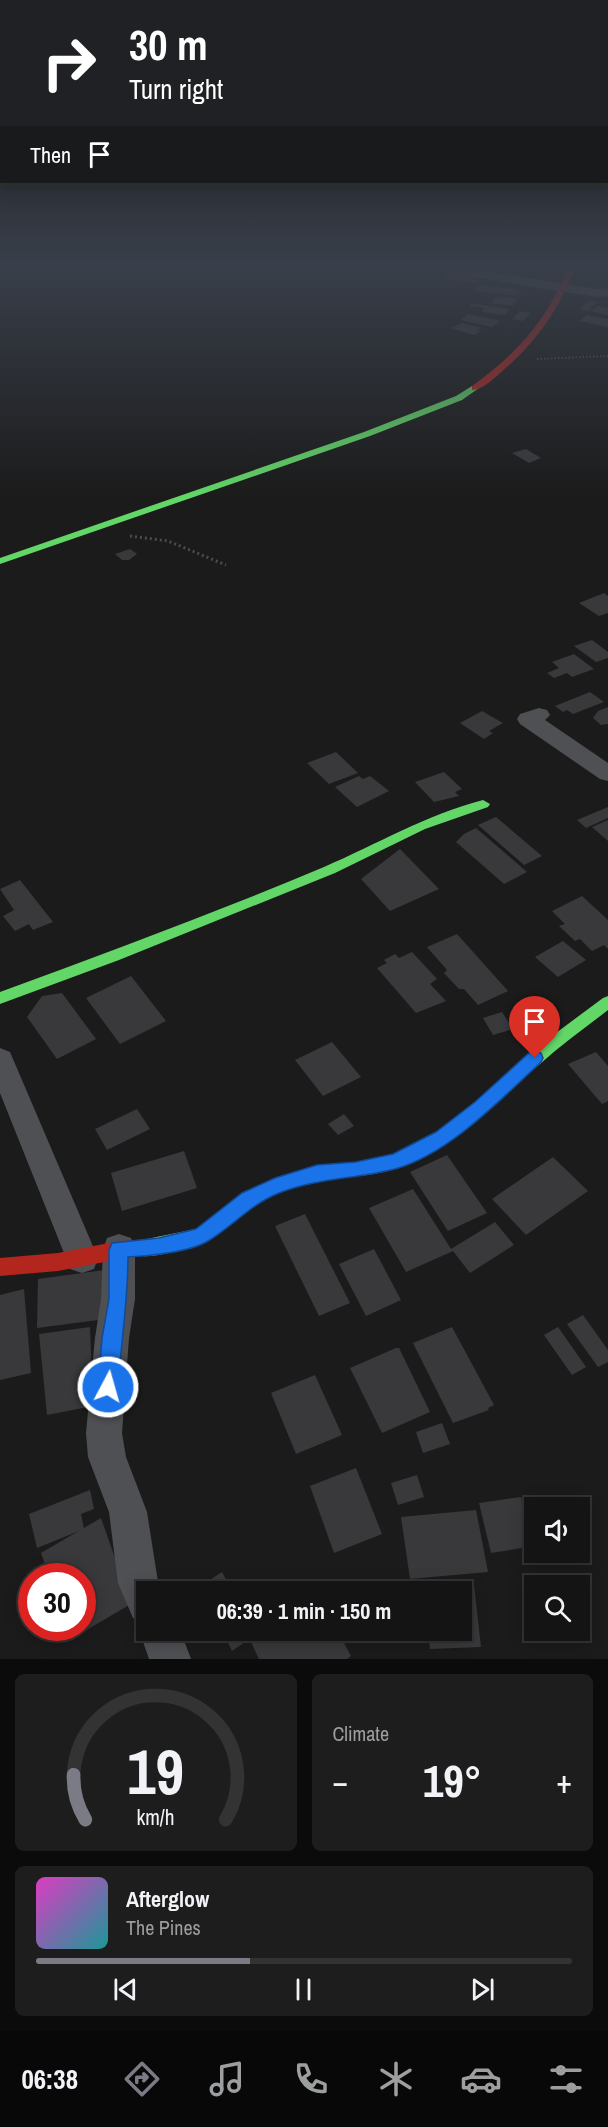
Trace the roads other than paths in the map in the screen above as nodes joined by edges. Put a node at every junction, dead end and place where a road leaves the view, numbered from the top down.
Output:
1 (530, 342) edge
2 (0, 561) edge
3 (539, 715) dead end
4 (608, 774) edge
5 (483, 804) dead end
6 (0, 998) edge
7 (608, 1002) edge
8 (0, 1060) edge
9 (119, 1250) junction
10 (82, 1258) junction
11 (0, 1268) edge
12 (138, 1581) edge
13 (163, 1641) edge
14 (170, 1659) edge

1 - 2 street
3 - 4 street
5 - 6 street
7 - 9 street
8 - 10 street
9 - 10 street
9 - 12 street
10 - 11 street
13 - 14 street

